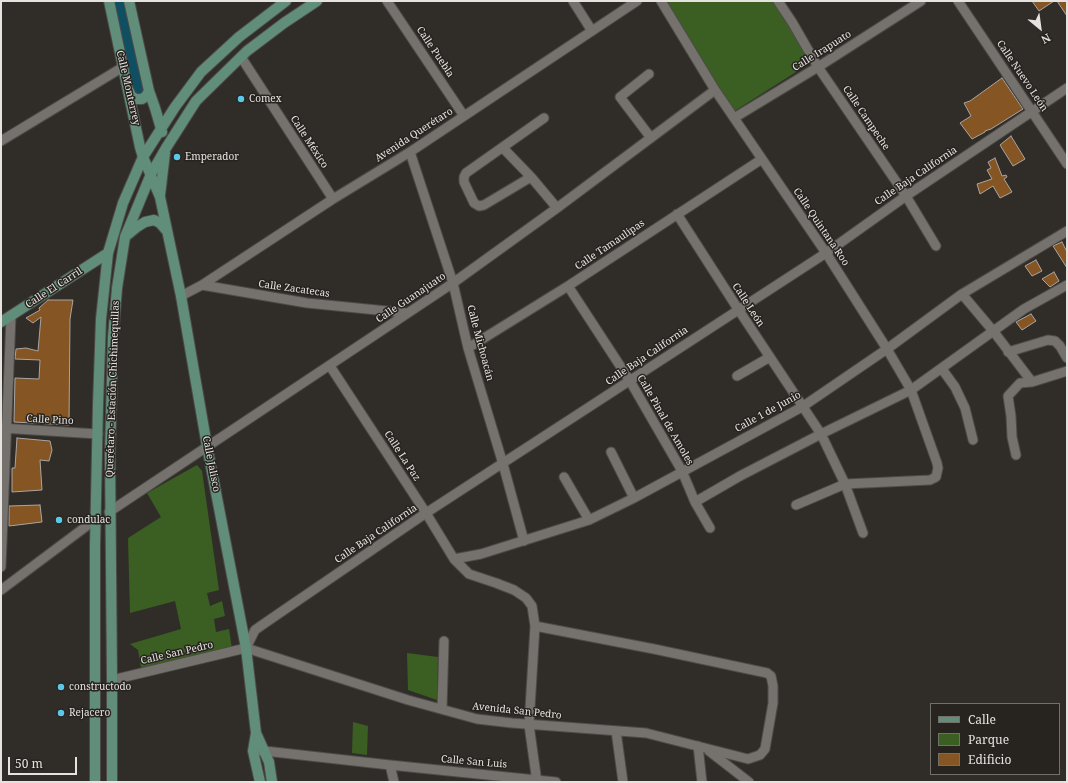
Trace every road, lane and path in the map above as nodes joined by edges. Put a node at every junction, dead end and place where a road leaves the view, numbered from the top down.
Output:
1 (109, 1) edge
2 (129, 1) edge
3 (286, 1) edge
4 (317, 1) edge
5 (387, 1) edge
6 (573, 1) edge
7 (637, 1) edge
8 (661, 1) edge
9 (778, 1) edge
10 (921, 1) edge
11 (958, 1) edge
12 (592, 32) junction
13 (241, 57) junction
14 (122, 67) junction
15 (818, 67) junction
16 (649, 74) dead end
17 (1067, 88) edge
18 (715, 90) junction
19 (129, 91) junction
20 (148, 91) junction
21 (175, 107) junction
22 (155, 108) junction
23 (1033, 111) junction
24 (464, 116) junction
25 (544, 118) dead end
26 (734, 118) junction
27 (161, 129) junction
28 (651, 138) junction
29 (1, 141) edge
30 (166, 148) junction
31 (503, 148) junction
32 (410, 152) junction
33 (143, 157) junction
34 (762, 159) junction
35 (1067, 164) edge
36 (151, 174) junction
37 (531, 177) junction
38 (906, 196) junction
39 (160, 197) junction
40 (333, 199) junction
41 (557, 208) junction
42 (677, 214) junction
43 (166, 230) junction
44 (1067, 231) edge
45 (125, 237) junction
46 (936, 246) dead end
47 (108, 253) junction
48 (826, 253) junction
49 (453, 284) junction
50 (1067, 285) edge
51 (202, 286) junction
52 (568, 286) junction
53 (962, 294) junction
54 (181, 296) junction
55 (738, 309) junction
56 (407, 313) junction
57 (11, 316) junction
58 (1, 322) edge
59 (994, 332) junction
60 (468, 348) junction
61 (887, 349) junction
62 (1008, 352) junction
63 (770, 357) junction
64 (1067, 358) edge
65 (330, 366) junction
66 (942, 369) junction
67 (1067, 371) edge
68 (737, 376) dead end
69 (630, 381) junction
70 (1032, 382) junction
71 (911, 390) junction
72 (802, 406) junction
73 (4, 428) edge
74 (98, 434) junction
75 (821, 434) junction
76 (973, 440) dead end
77 (207, 446) junction
78 (611, 452) dead end
79 (1016, 455) dead end
80 (503, 464) junction
81 (682, 471) junction
82 (564, 477) dead end
83 (845, 484) junction
84 (634, 498) junction
85 (695, 502) junction
86 (796, 505) dead end
87 (109, 512) junction
88 (426, 513) junction
89 (96, 519) junction
90 (589, 520) junction
91 (710, 528) dead end
92 (863, 533) dead end
93 (524, 541) junction
94 (454, 559) junction
95 (1, 567) edge
96 (1, 590) edge
97 (534, 626) junction
98 (444, 641) dead end
99 (246, 648) junction
100 (112, 680) junction
101 (442, 709) junction
102 (529, 725) junction
103 (616, 731) junction
104 (256, 733) junction
105 (698, 746) junction
106 (707, 749) junction
107 (253, 751) junction
108 (265, 751) junction
109 (390, 766) junction
110 (537, 781) edge
111 (95, 782) edge
112 (112, 782) edge
113 (260, 782) edge
114 (272, 782) edge
115 (394, 782) edge
116 (556, 782) edge
117 (623, 782) edge
118 (702, 782) edge
119 (749, 782) edge

1 - 14 main road, Calle Monterrey
2 - 20 main road, Calle Monterrey
3 - 21 main road, Querétaro - Estación Chichimequillas
4 - 13 main road, Querétaro - Estación Chichimequillas
5 - 24 street, Calle Puebla
6 - 12 street
7 - 12 street, Avenida Querétaro
8 - 18 street, Calle Quintana Roo
9 - 15 street, Calle Campeche
10 - 15 street, Calle Irapuato
11 - 23 street, Calle Nuevo León
12 - 24 street, Avenida Querétaro
13 - 30 main road, Querétaro - Estación Chichimequillas
13 - 40 street, Calle México
14 - 19 main road, Calle Monterrey
14 - 29 street
15 - 26 street, Calle Irapuato
15 - 38 street, Calle Campeche
16 - 28 street
17 - 23 street, Calle Baja California
18 - 26 street, Calle Quintana Roo
18 - 28 street, Calle Guanajuato
19 - 20 main road
19 - 33 main road, Calle Monterrey
20 - 22 main road, Calle Monterrey
21 - 22 main road
21 - 27 main road, Querétaro - Estación Chichimequillas
22 - 27 main road, Calle Monterrey
23 - 35 street, Calle Nuevo León
23 - 38 street, Calle Baja California
24 - 32 street, Avenida Querétaro
25 - 31 street
26 - 34 street, Calle Quintana Roo
27 - 30 main road, Calle Monterrey
27 - 33 main road, Querétaro - Estación Chichimequillas
28 - 41 street, Calle Guanajuato
30 - 36 main road, Querétaro - Estación Chichimequillas
30 - 39 main road, Calle Jalisco
31 - 37 street
31 - 37 street
32 - 40 street, Avenida Querétaro
32 - 49 street, Calle Michoacán
33 - 36 main road, Calle Monterrey
33 - 47 main road, Querétaro - Estación Chichimequillas
34 - 42 street, Calle Tamaulipas
34 - 48 street, Calle Quintana Roo
36 - 39 main road, Calle Jalisco
36 - 45 main road, Querétaro - Estación Chichimequillas
37 - 41 street
38 - 46 street, Calle Campeche
38 - 48 street, Calle Baja California
39 - 43 main road, Calle Jalisco
40 - 51 street, Avenida Querétaro
41 - 49 street, Calle Guanajuato
42 - 52 street, Calle Tamaulipas
42 - 55 street, Calle León
43 - 45 main road
43 - 54 main road, Calle Jalisco
44 - 53 street, Calle 1 de Junio
45 - 87 main road, Querétaro - Estación Chichimequillas
47 - 57 main road, Calle El Carril
47 - 74 main road, Querétaro - Estación Chichimequillas
48 - 55 street, Calle Baja California
48 - 61 street, Calle Quintana Roo
49 - 56 street, Calle Guanajuato
49 - 60 street, Calle Michoacán
50 - 59 street
51 - 54 street
51 - 56 street, Calle Zacatecas
52 - 60 street, Calle Tamaulipas
52 - 69 street, Calle Pinal de Amoles
53 - 59 street
53 - 61 street, Calle 1 de Junio
54 - 77 main road, Calle Jalisco
55 - 63 street, Calle León
55 - 69 street, Calle Baja California
56 - 65 street, Calle Guanajuato
57 - 58 main road, Calle El Carril
57 - 73 street
59 - 62 street
59 - 66 street
60 - 80 street, Calle Michoacán
61 - 71 street, Calle Quintana Roo
61 - 72 street, Calle 1 de Junio
62 - 64 street
62 - 70 street
63 - 68 street
63 - 72 street, Calle León
65 - 77 street, Calle Guanajuato
65 - 88 street, Calle La Paz
66 - 71 street
66 - 76 street
67 - 70 street
69 - 80 street, Calle Baja California
69 - 81 street, Calle Pinal de Amoles
70 - 79 street
71 - 75 street
71 - 83 street, Calle Quintana Roo
72 - 75 street
72 - 81 street, Calle 1 de Junio
73 - 74 street, Calle Pino
73 - 95 street
74 - 89 main road, Querétaro - Estación Chichimequillas
75 - 83 street
75 - 85 street
77 - 87 street, Calle Guanajuato
77 - 99 main road, Calle Jalisco
78 - 84 street
80 - 88 street, Calle Baja California
80 - 93 street, Calle Michoacán
81 - 84 street, Calle 1 de Junio
81 - 85 street, Calle Pinal de Amoles
82 - 90 street
83 - 86 street
83 - 92 street
84 - 90 street, Calle 1 de Junio
85 - 91 street, Calle Pinal de Amoles
87 - 100 main road, Querétaro - Estación Chichimequillas
88 - 94 street, Calle La Paz
88 - 99 street, Calle Baja California
89 - 96 street
89 - 111 main road, Querétaro - Estación Chichimequillas
90 - 93 street, Calle 1 de Junio
93 - 94 street, Calle 1 de Junio
94 - 97 street
97 - 102 street
97 - 106 street, Avenida San Pedro
98 - 101 street
99 - 100 street, Calle San Pedro
99 - 101 street, Avenida San Pedro
99 - 104 main road, Calle Jalisco
100 - 112 main road, Querétaro - Estación Chichimequillas
101 - 102 street, Avenida San Pedro
102 - 103 street, Avenida San Pedro
102 - 110 street
103 - 105 street, Avenida San Pedro
103 - 117 street
104 - 107 main road, Calle Jalisco
104 - 108 main road, Calle Jalisco
105 - 106 street, Avenida San Pedro
105 - 118 street
106 - 119 street
107 - 108 street, Calle San Luis
107 - 113 main road, Calle Jalisco
108 - 109 street, Calle San Luis
108 - 114 main road, Calle Jalisco
109 - 110 street, Calle San Luis
109 - 115 street
110 - 116 street, Calle San Luis

